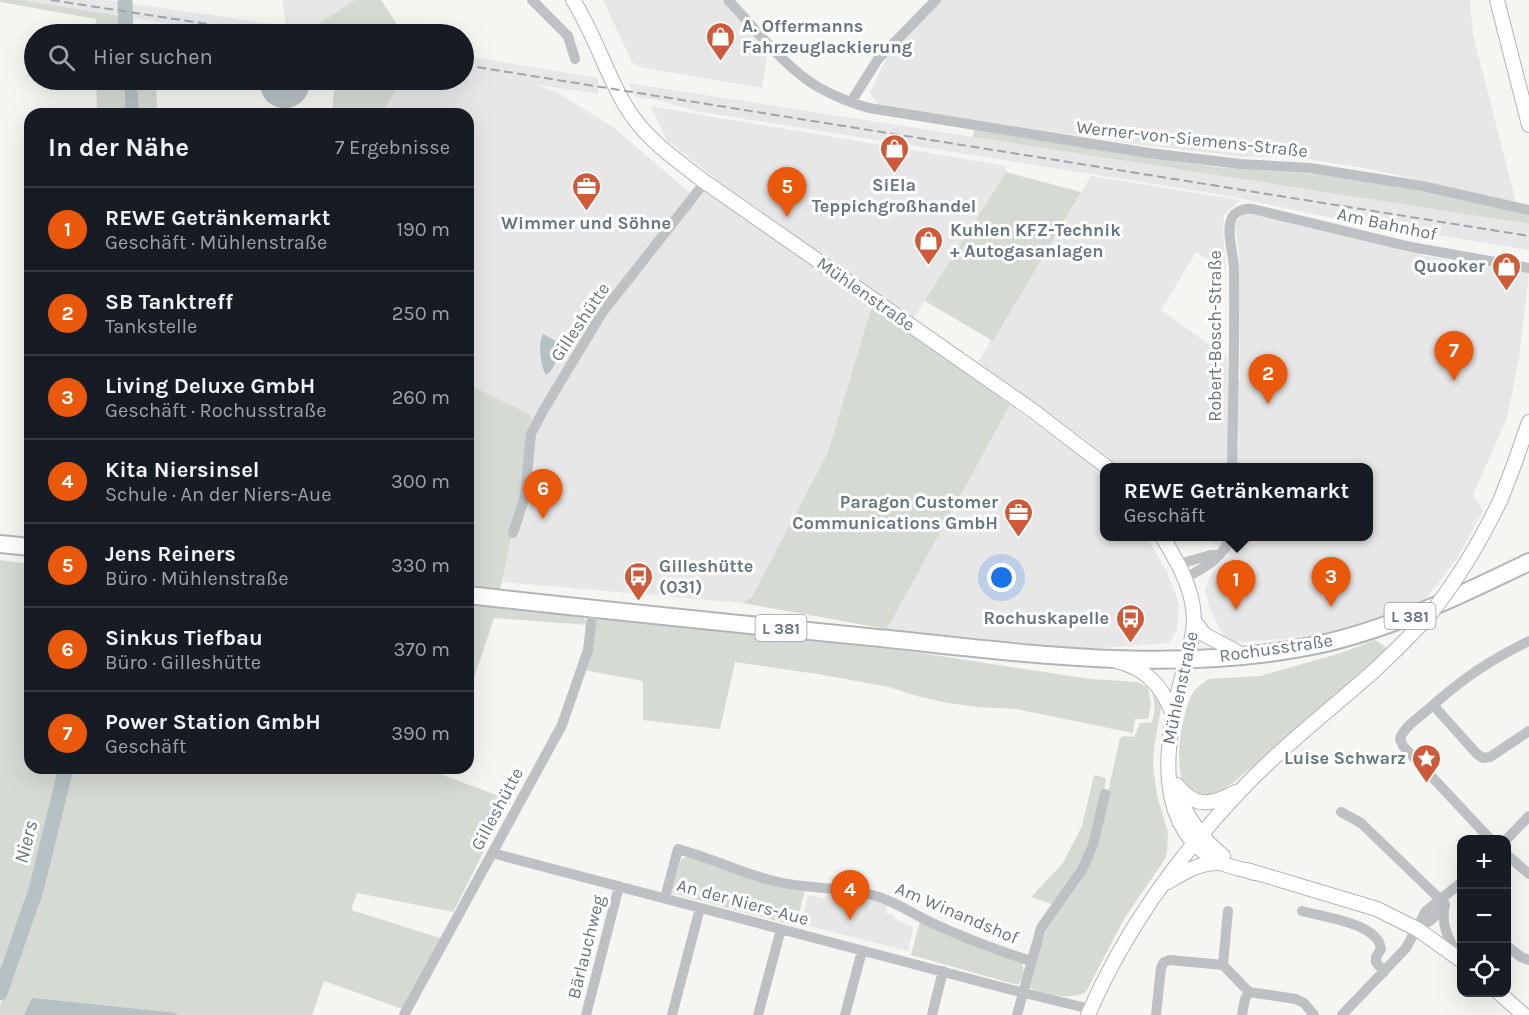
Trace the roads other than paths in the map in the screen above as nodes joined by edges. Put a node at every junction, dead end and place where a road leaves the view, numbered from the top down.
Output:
1 (532, 0) edge
2 (573, 0) edge
3 (728, 0) edge
4 (936, 0) edge
5 (1497, 0) edge
6 (575, 59) dead end
7 (851, 102) junction
8 (1529, 125) edge
9 (705, 182) junction
10 (1240, 210) joint
11 (1529, 210) edge
12 (1529, 267) edge
13 (1529, 422) edge
14 (1101, 463) edge
15 (1232, 463) edge
16 (513, 533) dead end
17 (1165, 541) edge
18 (1229, 541) edge
19 (0, 544) edge
20 (24, 546) edge
21 (1218, 555) junction
22 (1179, 564) junction
23 (1528, 567) edge
24 (1185, 578) junction
25 (474, 596) edge
26 (593, 608) junction
27 (1194, 621) junction
28 (1529, 641) edge
29 (1243, 655) junction
30 (1106, 658) junction
31 (1187, 659) junction
32 (1433, 705) junction
33 (1173, 714) junction
34 (1529, 731) edge
35 (1169, 774) junction
36 (1242, 789) junction
37 (1106, 794) dead end
38 (1341, 812) dead end
39 (1529, 816) edge
40 (1486, 835) edge
41 (1511, 835) edge
42 (1198, 839) junction
43 (492, 853) junction
44 (1511, 858) edge
45 (1222, 863) junction
46 (1254, 873) junction
47 (1529, 874) edge
48 (619, 886) junction
49 (1161, 886) junction
50 (1457, 886) edge
51 (665, 898) junction
52 (1443, 901) junction
53 (700, 908) junction
54 (1228, 911) dead end
55 (1302, 911) dead end
56 (781, 929) junction
57 (1417, 929) junction
58 (1511, 949) edge
59 (862, 951) junction
60 (1457, 954) edge
61 (1457, 958) edge
62 (1529, 960) edge
63 (1031, 961) junction
64 (1222, 966) junction
65 (943, 971) junction
66 (1384, 972) junction
67 (1249, 992) junction
68 (1023, 993) junction
69 (1503, 997) edge
70 (1089, 1012) edge
71 (404, 1015) edge
72 (586, 1015) edge
73 (672, 1015) edge
74 (758, 1015) edge
75 (845, 1015) edge
76 (933, 1015) edge
77 (1017, 1015) edge
78 (1156, 1015) edge
79 (1242, 1015) edge
80 (1314, 1015) edge
81 (1342, 1015) edge
82 (1524, 1015) edge

1 - 6 street
2 - 9 main road, Mühlenstraße
3 - 7 street, Werner-von-Siemens-Straße
4 - 7 street
5 - 8 main road
7 - 11 street, Werner-von-Siemens-Straße
9 - 14 main road, Mühlenstraße
9 - 16 street, Gilleshütte
10 - 12 street, Am Bahnhof
10 - 15 street, Robert-Bosch-Straße
13 - 36 main road, bridge
17 - 22 main road, Mühlenstraße
18 - 21 street
19 - 20 main road
21 - 22 street
21 - 24 street
22 - 24 main road, Mühlenstraße
23 - 29 main road, Rochusstraße / L 381
24 - 27 main road, Mühlenstraße
25 - 26 main road, L 381
26 - 30 main road, L 381
26 - 43 street, Gilleshütte
27 - 29 main road
27 - 31 main road, Mühlenstraße
28 - 32 street
29 - 31 main road, Rochusstraße / L 381
30 - 31 main road, L 381
30 - 33 main road
31 - 33 main road, Mühlenstraße
32 - 34 street
32 - 40 street
33 - 35 main road, Mühlenstraße
35 - 36 main road
35 - 42 main road, Mühlenstraße
36 - 42 main road
37 - 63 street
38 - 52 street
39 - 41 street
42 - 45 main road
42 - 46 main road
42 - 49 main road
43 - 48 street, An der Niers-Aue
43 - 71 street, Gilleshütte
44 - 47 street
45 - 46 main road
45 - 49 main road
46 - 57 main road
48 - 51 street, An der Niers-Aue
48 - 72 street, Bärlauchweg
49 - 70 main road
50 - 52 street
51 - 53 street, An der Niers-Aue
51 - 63 street, Am Winandshof
52 - 57 street
52 - 60 street
53 - 56 street, An der Niers-Aue
53 - 73 street
54 - 64 street
55 - 66 street
56 - 59 street, An der Niers-Aue
56 - 74 street
57 - 61 main road
57 - 66 street
58 - 62 street
59 - 65 street, An der Niers-Aue
59 - 75 street
63 - 68 street, Am Winandshof
64 - 67 street
64 - 78 street
65 - 68 street, An der Niers-Aue
65 - 76 street
66 - 81 street
67 - 79 street
67 - 80 street
68 - 70 street, An der Niers-Aue
68 - 77 street, Am Winandshof
69 - 82 main road

